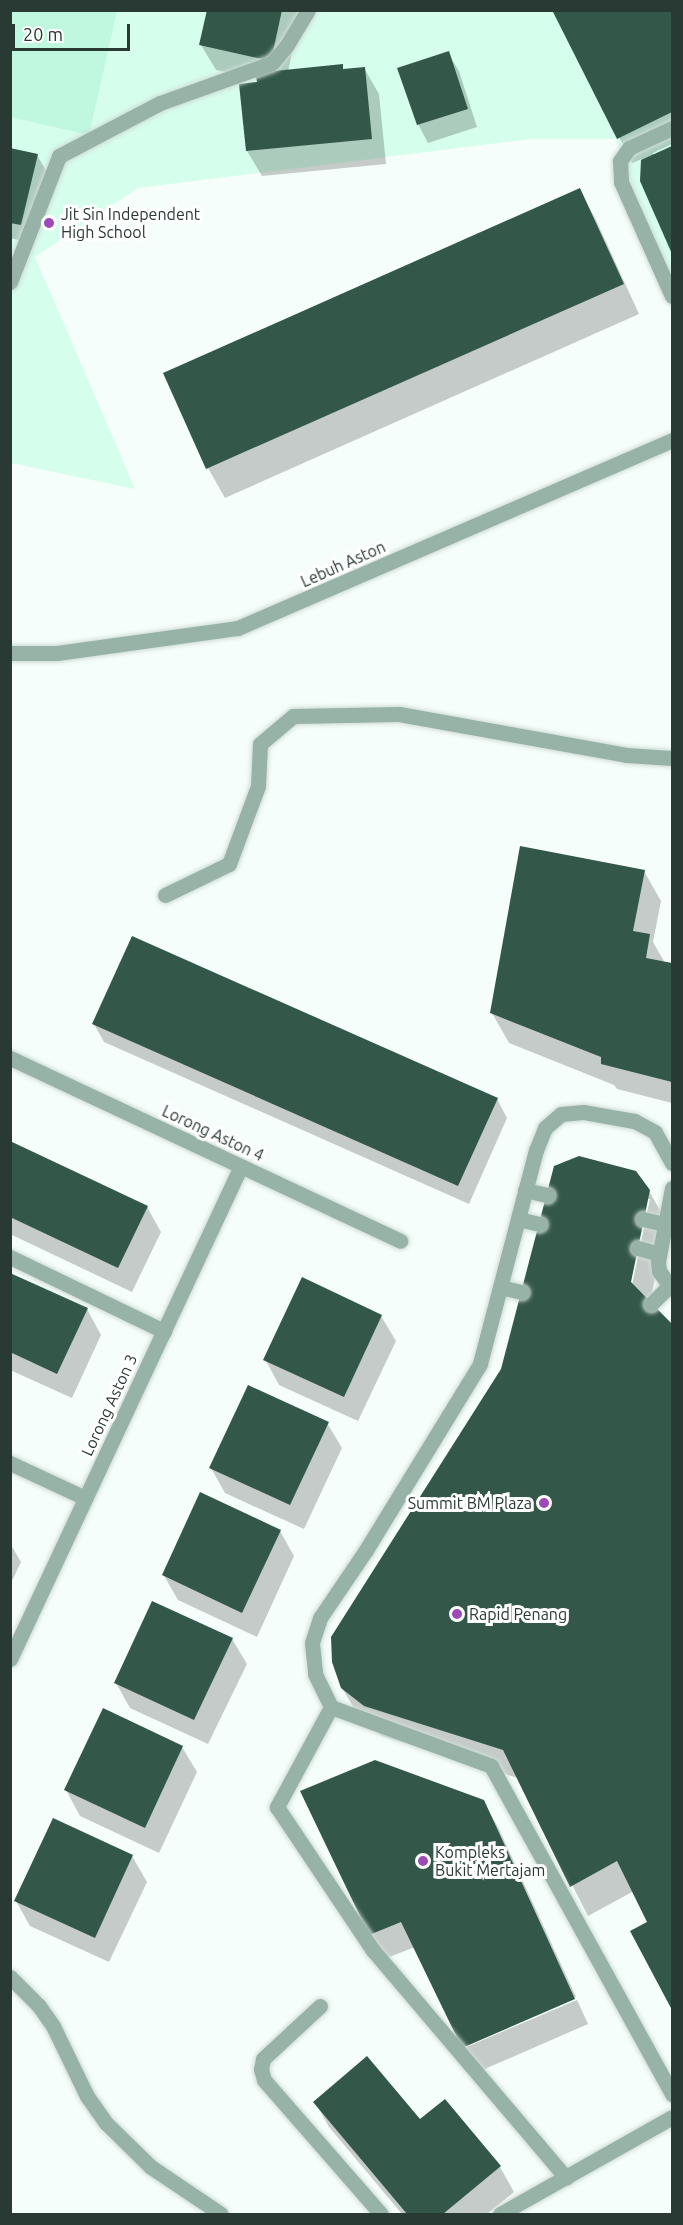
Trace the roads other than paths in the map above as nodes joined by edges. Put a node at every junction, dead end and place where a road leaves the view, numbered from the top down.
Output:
1 (308, 10) edge
2 (672, 128) edge
3 (10, 282) edge
4 (672, 296) edge
5 (672, 440) edge
6 (10, 654) edge
7 (672, 758) edge
8 (165, 896) dead end
9 (10, 1058) edge
10 (672, 1163) edge
11 (241, 1166) junction
12 (672, 1188) edge
13 (525, 1190) junction
14 (547, 1195) dead end
15 (518, 1219) junction
16 (643, 1219) dead end
17 (668, 1221) edge
18 (540, 1224) dead end
19 (400, 1241) dead end
20 (638, 1248) dead end
21 (659, 1254) junction
22 (10, 1257) edge
23 (500, 1287) junction
24 (671, 1288) edge
25 (521, 1292) dead end
26 (651, 1304) dead end
27 (164, 1330) junction
28 (10, 1463) edge
29 (86, 1498) junction
30 (12, 1655) edge
31 (331, 1707) junction
32 (10, 1977) edge
33 (320, 2006) dead end
34 (672, 2094) edge
35 (672, 2117) edge
36 (566, 2178) junction
37 (221, 2214) edge
38 (381, 2214) edge
39 (501, 2214) edge

1 - 3 street
2 - 4 street
5 - 6 street, Lebuh Aston
7 - 8 street
9 - 11 street, Lorong Aston 4
10 - 13 street
11 - 19 street, Lorong Aston 4
11 - 27 street, Lorong Aston 3
12 - 17 street
13 - 14 street
13 - 15 street
15 - 18 street
15 - 23 street
16 - 17 street
17 - 21 street
20 - 21 street
21 - 24 street
22 - 27 street
23 - 25 street
23 - 31 street
24 - 26 street
27 - 29 street, Lorong Aston 3
28 - 29 street
29 - 30 street, Lorong Aston 3
31 - 34 street
31 - 36 street
32 - 37 street
33 - 38 street
35 - 36 street
36 - 39 street

